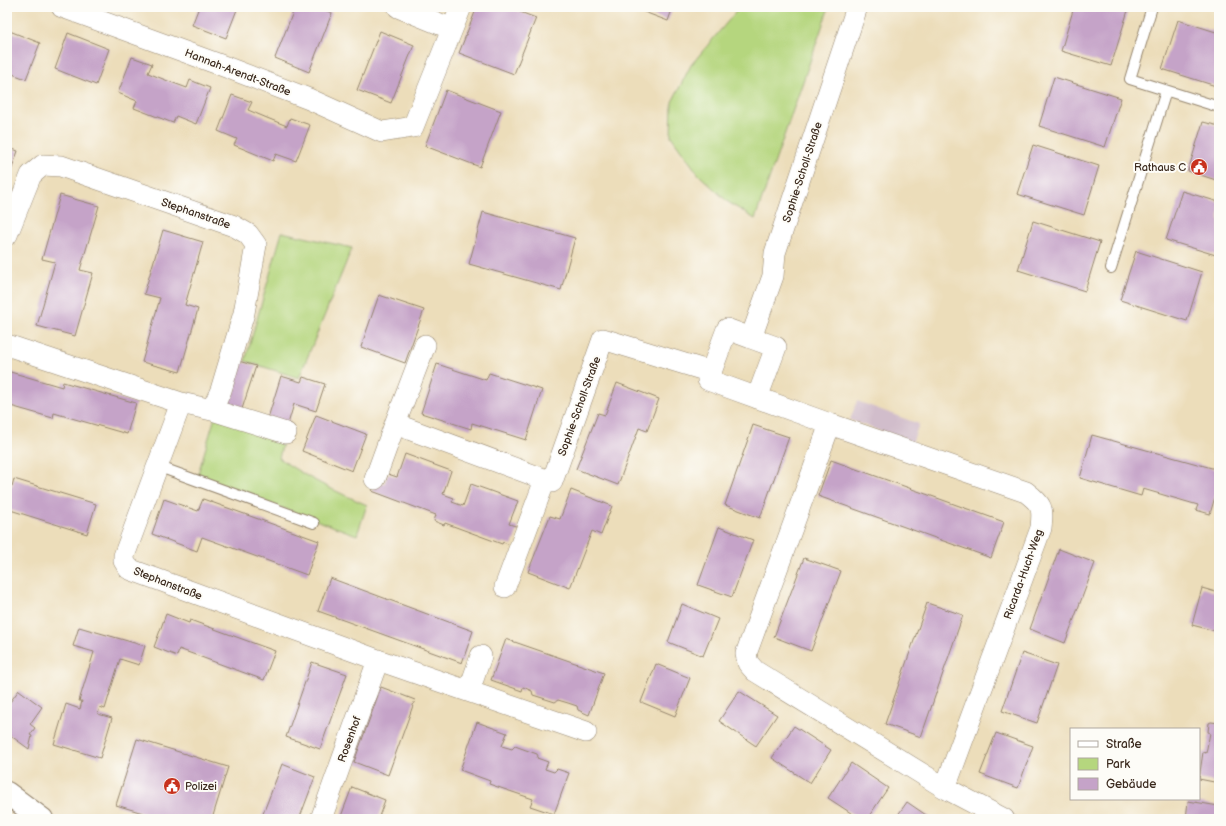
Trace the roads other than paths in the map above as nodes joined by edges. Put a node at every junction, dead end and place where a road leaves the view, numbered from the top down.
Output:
1 (62, 7) edge
2 (398, 7) edge
3 (461, 7) edge
4 (857, 7) edge
5 (1152, 7) edge
6 (452, 29) junction
7 (1166, 91) junction
8 (1219, 107) edge
9 (7, 235) edge
10 (1111, 268) dead end
11 (751, 338) junction
12 (7, 345) edge
13 (424, 345) dead end
14 (711, 372) junction
15 (757, 398) junction
16 (181, 403) junction
17 (212, 410) junction
18 (395, 424) junction
19 (830, 424) junction
20 (286, 433) dead end
21 (157, 466) junction
22 (375, 479) dead end
23 (545, 480) junction
24 (314, 523) dead end
25 (505, 587) dead end
26 (481, 656) dead end
27 (378, 660) junction
28 (469, 691) junction
29 (586, 732) dead end
30 (946, 788) junction
31 (7, 793) edge
32 (42, 819) edge
33 (321, 819) edge
34 (1004, 819) edge

1 - 6 street, Hannah-Arendt-Straße
2 - 6 street
3 - 6 street
4 - 11 street, Sophie-Scholl-Straße
5 - 7 lane
7 - 8 lane
7 - 10 lane
9 - 17 street, Stephanstraße
11 - 14 street
11 - 15 street
12 - 16 street
13 - 18 street
14 - 15 street
14 - 23 street, Sophie-Scholl-Straße
15 - 19 street, Ricarda-Huch-Weg
16 - 17 street
16 - 21 street, Stephanstraße
17 - 20 street
18 - 22 street
18 - 23 street
19 - 30 street
19 - 30 street, Ricarda-Huch-Weg
21 - 24 lane
21 - 27 street, Stephanstraße
23 - 25 street, Sophie-Scholl-Straße
26 - 28 street
27 - 28 street
27 - 33 street, Rosenhof
28 - 29 street
30 - 34 street
31 - 32 main road

